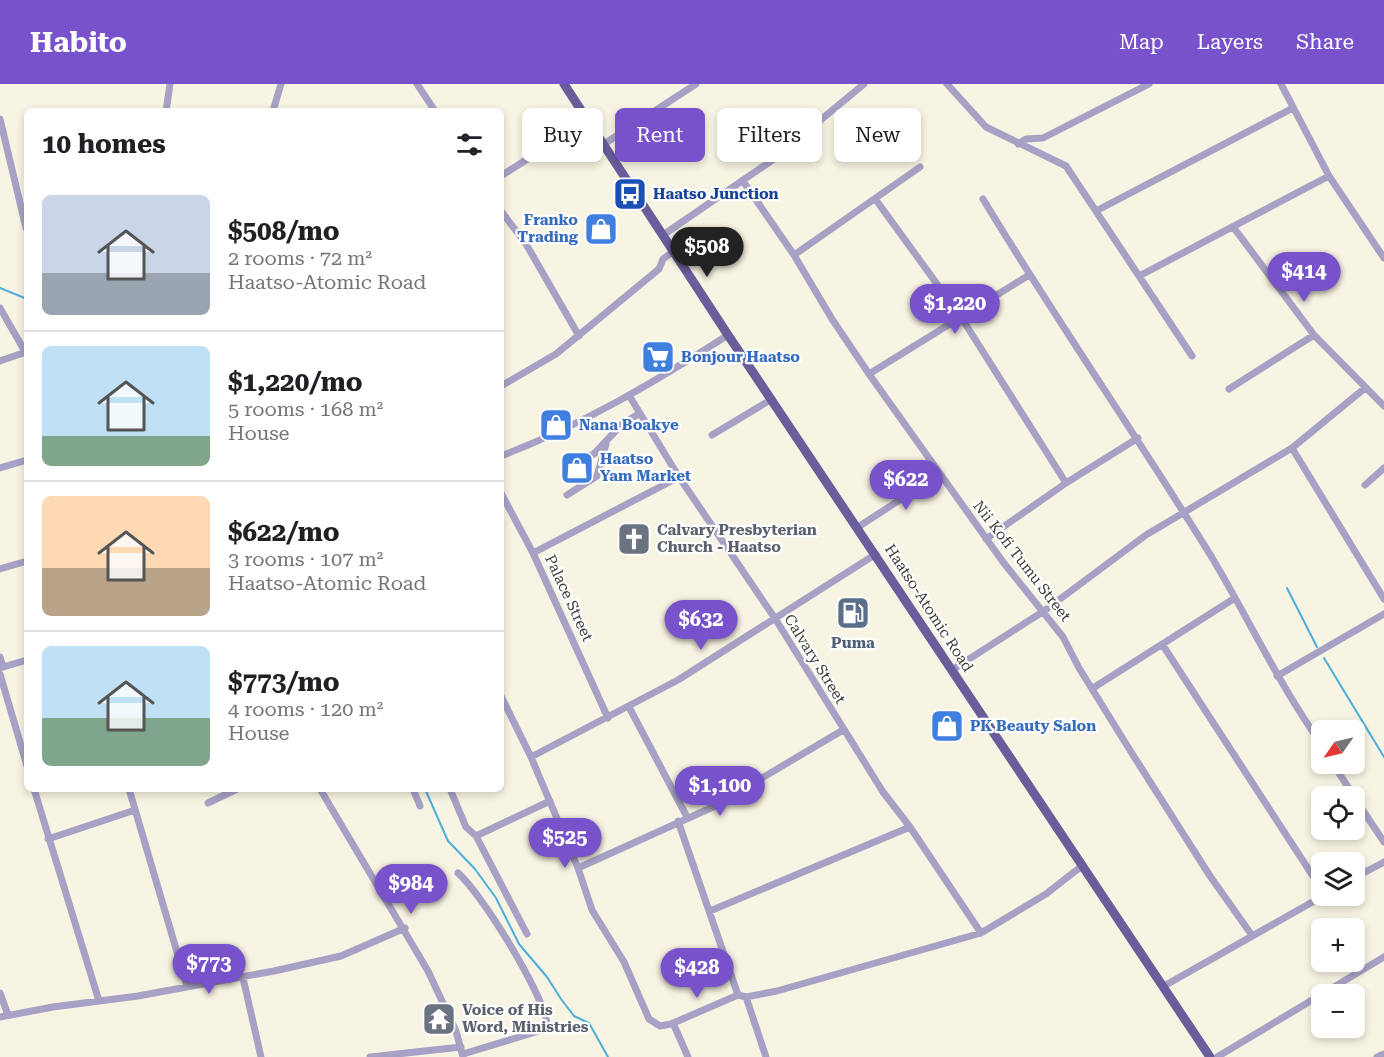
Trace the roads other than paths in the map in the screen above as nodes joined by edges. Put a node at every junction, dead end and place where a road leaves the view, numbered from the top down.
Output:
1 (170, 84) edge
2 (281, 84) edge
3 (417, 84) edge
4 (564, 84) edge
5 (696, 84) edge
6 (864, 84) edge
7 (947, 84) edge
8 (1149, 84) edge
9 (1281, 84) edge
10 (685, 87) edge
11 (166, 108) edge
12 (274, 108) edge
13 (433, 108) edge
14 (580, 108) edge
15 (1293, 108) junction
16 (0, 119) edge
17 (1043, 138) junction
18 (604, 144) joint
19 (1018, 144) junction
20 (1044, 155) junction
21 (523, 162) edge
22 (920, 167) dead end
23 (504, 174) edge
24 (1329, 176) junction
25 (743, 181) junction
26 (983, 199) dead end
27 (876, 200) junction
28 (1096, 211) junction
29 (504, 215) edge
30 (24, 220) edge
31 (1233, 228) junction
32 (663, 235) junction
33 (674, 251) junction
34 (794, 255) junction
35 (1384, 258) edge
36 (1029, 275) junction
37 (1141, 275) junction
38 (0, 308) edge
39 (961, 317) junction
40 (1314, 335) junction
41 (579, 336) junction
42 (728, 336) junction
43 (24, 350) edge
44 (24, 355) edge
45 (1192, 356) dead end
46 (0, 361) edge
47 (868, 374) junction
48 (504, 384) edge
49 (1365, 388) junction
50 (1229, 389) dead end
51 (630, 397) junction
52 (772, 399) junction
53 (1384, 406) edge
54 (640, 413) junction
55 (712, 435) dead end
56 (1138, 438) junction
57 (606, 444) junction
58 (1292, 448) junction
59 (504, 455) edge
60 (24, 461) edge
61 (566, 466) dead end
62 (0, 468) edge
63 (1384, 468) edge
64 (940, 474) junction
65 (679, 477) junction
66 (1066, 483) junction
67 (1365, 485) dead end
68 (567, 495) dead end
69 (504, 499) edge
70 (1184, 513) junction
71 (858, 527) junction
72 (986, 539) junction
73 (533, 553) junction
74 (876, 554) junction
75 (24, 562) edge
76 (0, 569) edge
77 (1235, 598) junction
78 (1384, 599) edge
79 (1044, 611) junction
80 (1384, 614) edge
81 (776, 620) junction
82 (1162, 644) junction
83 (0, 657) edge
84 (24, 661) edge
85 (1, 669) edge
86 (951, 670) junction
87 (1276, 676) junction
88 (1093, 688) junction
89 (504, 702) edge
90 (629, 707) junction
91 (608, 718) junction
92 (1311, 728) edge
93 (843, 730) junction
94 (24, 755) edge
95 (531, 758) junction
96 (35, 792) edge
97 (130, 792) edge
98 (231, 792) edge
99 (322, 792) edge
100 (414, 792) edge
101 (451, 792) edge
102 (550, 801) junction
103 (208, 803) dead end
104 (420, 806) dead end
105 (135, 810) junction
106 (1365, 814) edge
107 (687, 817) junction
108 (678, 821) junction
109 (910, 827) junction
110 (476, 836) junction
111 (48, 839) junction
112 (1384, 842) edge
113 (1384, 862) edge
114 (1083, 865) junction
115 (578, 868) junction
116 (1365, 872) edge
117 (458, 873) dead end
118 (1311, 873) edge
119 (1311, 902) edge
120 (710, 911) junction
121 (405, 928) junction
122 (981, 933) junction
123 (527, 934) dead end
124 (1251, 934) junction
125 (1384, 957) edge
126 (243, 978) junction
127 (188, 986) junction
128 (1164, 986) junction
129 (0, 993) edge
130 (742, 996) junction
131 (99, 1001) junction
132 (4, 1016) edge
133 (673, 1023) junction
134 (463, 1053) edge
135 (1384, 1054) edge
136 (261, 1057) edge
137 (370, 1057) edge
138 (688, 1057) edge
139 (766, 1057) edge
140 (1210, 1057) edge
141 (1217, 1057) edge
142 (1377, 1057) edge

1 - 11 street
2 - 12 street
3 - 13 street
4 - 14 main road, Haatso-Atomic Road
5 - 10 street
6 - 25 street
7 - 19 street
8 - 17 street
9 - 15 street
10 - 18 street
15 - 24 street
15 - 28 street
16 - 30 street
17 - 19 street
17 - 20 street
18 - 32 main road, Haatso-Atomic Road
19 - 20 street
20 - 28 street
21 - 23 street
22 - 27 street
24 - 31 street
24 - 35 street
25 - 32 street
25 - 34 street, Nii Kofi Tumu Street
26 - 36 street
27 - 34 street
27 - 39 street
28 - 37 street
29 - 41 street
31 - 37 street
31 - 40 street
32 - 33 main road, Haatso-Atomic Road
33 - 41 street
33 - 42 main road, Haatso-Atomic Road
34 - 47 street, Nii Kofi Tumu Street
36 - 39 street
36 - 56 street
37 - 45 street
38 - 43 street
39 - 47 street
39 - 66 street
40 - 49 street
40 - 50 street
41 - 48 street
42 - 51 street
42 - 52 main road, Haatso-Atomic Road
44 - 46 street
47 - 64 street, Nii Kofi Tumu Street
49 - 53 street
49 - 58 street
51 - 54 street, Calvary Street
51 - 59 street
52 - 55 street
52 - 71 main road, Haatso-Atomic Road
54 - 57 street
54 - 65 street, Calvary Street
56 - 66 street
56 - 70 street
57 - 61 street
57 - 68 street
58 - 70 street
58 - 78 street
60 - 62 street
63 - 67 street
64 - 71 street
64 - 72 street, Nii Kofi Tumu Street
65 - 73 street
65 - 81 street, Calvary Street
66 - 72 street
69 - 73 street, Palace Street
70 - 77 street
70 - 79 street
71 - 74 main road, Haatso-Atomic Road
72 - 79 street, Nii Kofi Tumu Street
73 - 91 street, Palace Street
74 - 81 street
74 - 86 main road, Haatso-Atomic Road
75 - 76 street
77 - 82 street
77 - 87 street
79 - 86 street
79 - 88 street, Nii Kofi Tumu Street
80 - 87 street
81 - 90 street
81 - 93 street, Calvary Street
82 - 88 street
82 - 118 street
83 - 85 street
84 - 85 street
85 - 94 street
86 - 114 main road, Haatso-Atomic Road
87 - 92 street
88 - 124 street, Nii Kofi Tumu Street
89 - 95 street
90 - 91 street
90 - 107 street
91 - 95 street
93 - 107 street
93 - 109 street, Calvary Street
95 - 102 street
96 - 111 street
97 - 105 street
98 - 103 street
99 - 121 street
100 - 104 street
101 - 110 street
102 - 110 street
102 - 115 street
105 - 111 street
105 - 127 street
106 - 112 street
107 - 108 street
108 - 115 street
108 - 120 street
109 - 120 street
109 - 122 street, Calvary Street
110 - 123 street
111 - 131 street
113 - 116 street
114 - 122 street
114 - 128 main road, Haatso-Atomic Road
115 - 133 street
117 - 134 street
119 - 124 street
120 - 130 street
121 - 126 street
121 - 134 street
122 - 130 street
124 - 128 street
125 - 141 street
126 - 127 street
126 - 136 street
127 - 131 street
128 - 140 main road, Haatso-Atomic Road
129 - 132 street
130 - 133 street
130 - 139 street
131 - 132 street
133 - 138 street
134 - 137 street
135 - 142 street

